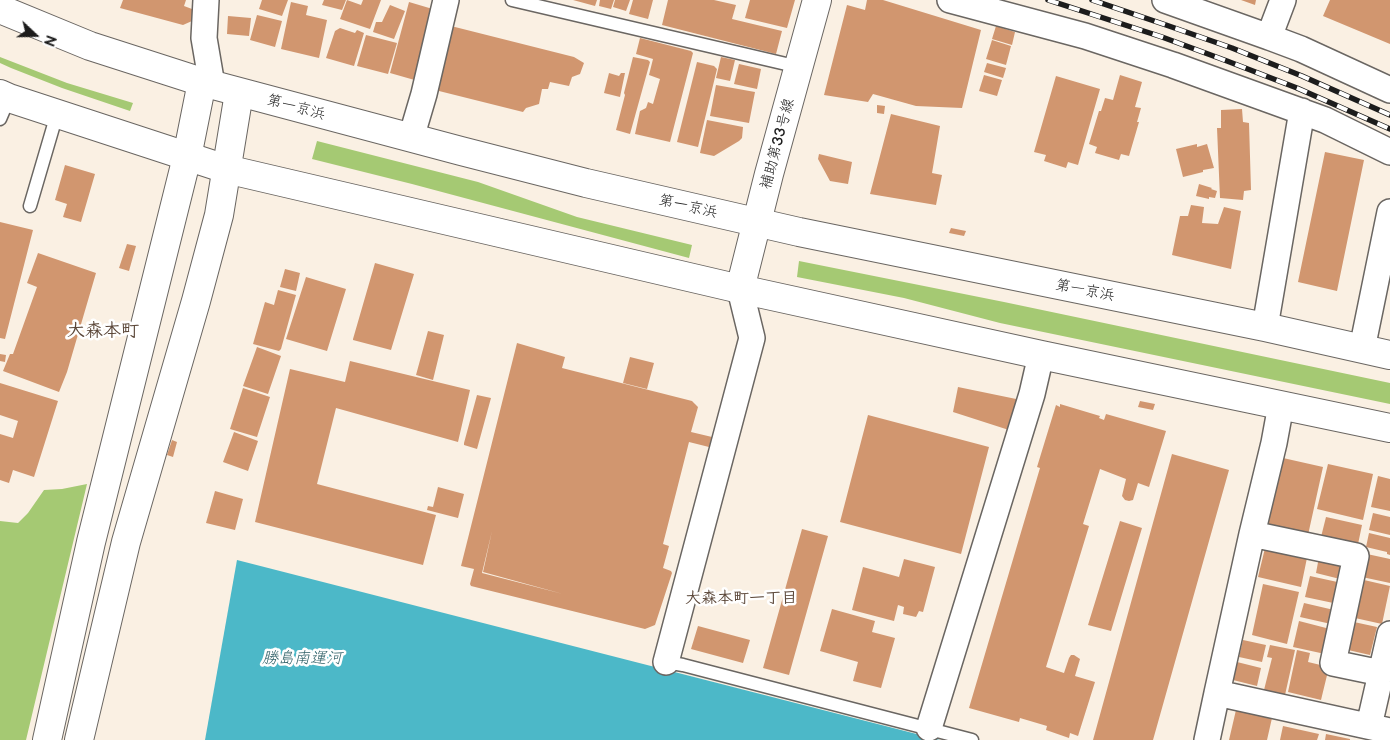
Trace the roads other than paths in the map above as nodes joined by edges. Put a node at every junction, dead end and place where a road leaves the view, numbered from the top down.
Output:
1 (206, 0) edge
2 (446, 0) edge
3 (512, 0) edge
4 (818, 0) edge
5 (950, 0) edge
6 (1165, 0) edge
7 (1283, 0) edge
8 (0, 9) edge
9 (1269, 38) junction
10 (799, 67) junction
11 (207, 83) junction
12 (1390, 90) edge
13 (239, 93) junction
14 (3, 104) edge
15 (1302, 111) junction
16 (57, 114) junction
17 (411, 138) junction
18 (1390, 152) edge
19 (187, 156) junction
20 (226, 169) junction
21 (30, 206) dead end
22 (1390, 212) edge
23 (757, 223) junction
24 (740, 289) junction
25 (1265, 327) junction
26 (1362, 349) junction
27 (1041, 355) junction
28 (1390, 355) edge
29 (1281, 405) junction
30 (1390, 428) edge
31 (1252, 534) junction
32 (1390, 634) edge
33 (666, 662) joint
34 (1381, 673) junction
35 (1218, 693) junction
36 (929, 728) junction
37 (1379, 729) edge
38 (47, 740) edge
39 (79, 740) edge
40 (972, 740) edge
41 (1207, 740) edge

1 - 11 street
2 - 17 street
3 - 10 lane
4 - 10 main road, 補助第33号線
5 - 15 street
6 - 9 street
7 - 9 street
8 - 11 main road, 第一京浜
9 - 12 street
10 - 23 main road, 補助第33号線
11 - 13 main road, 第一京浜
11 - 19 main road
13 - 17 main road, 第一京浜
13 - 20 main road
14 - 16 main road
15 - 18 street
15 - 25 street
16 - 19 main road
16 - 21 lane
17 - 23 main road, 第一京浜
19 - 20 main road
19 - 38 main road
20 - 24 main road
20 - 39 main road
22 - 26 street
23 - 24 main road, 補助第33号線
23 - 25 main road, 第一京浜
24 - 27 main road
24 - 33 street
25 - 26 main road, 第一京浜
26 - 28 main road, 第一京浜
27 - 29 main road
27 - 36 street
29 - 30 main road
29 - 31 street
31 - 34 street
31 - 35 street
32 - 34 street
33 - 36 lane
34 - 37 street
35 - 37 street
35 - 41 street
36 - 40 lane

